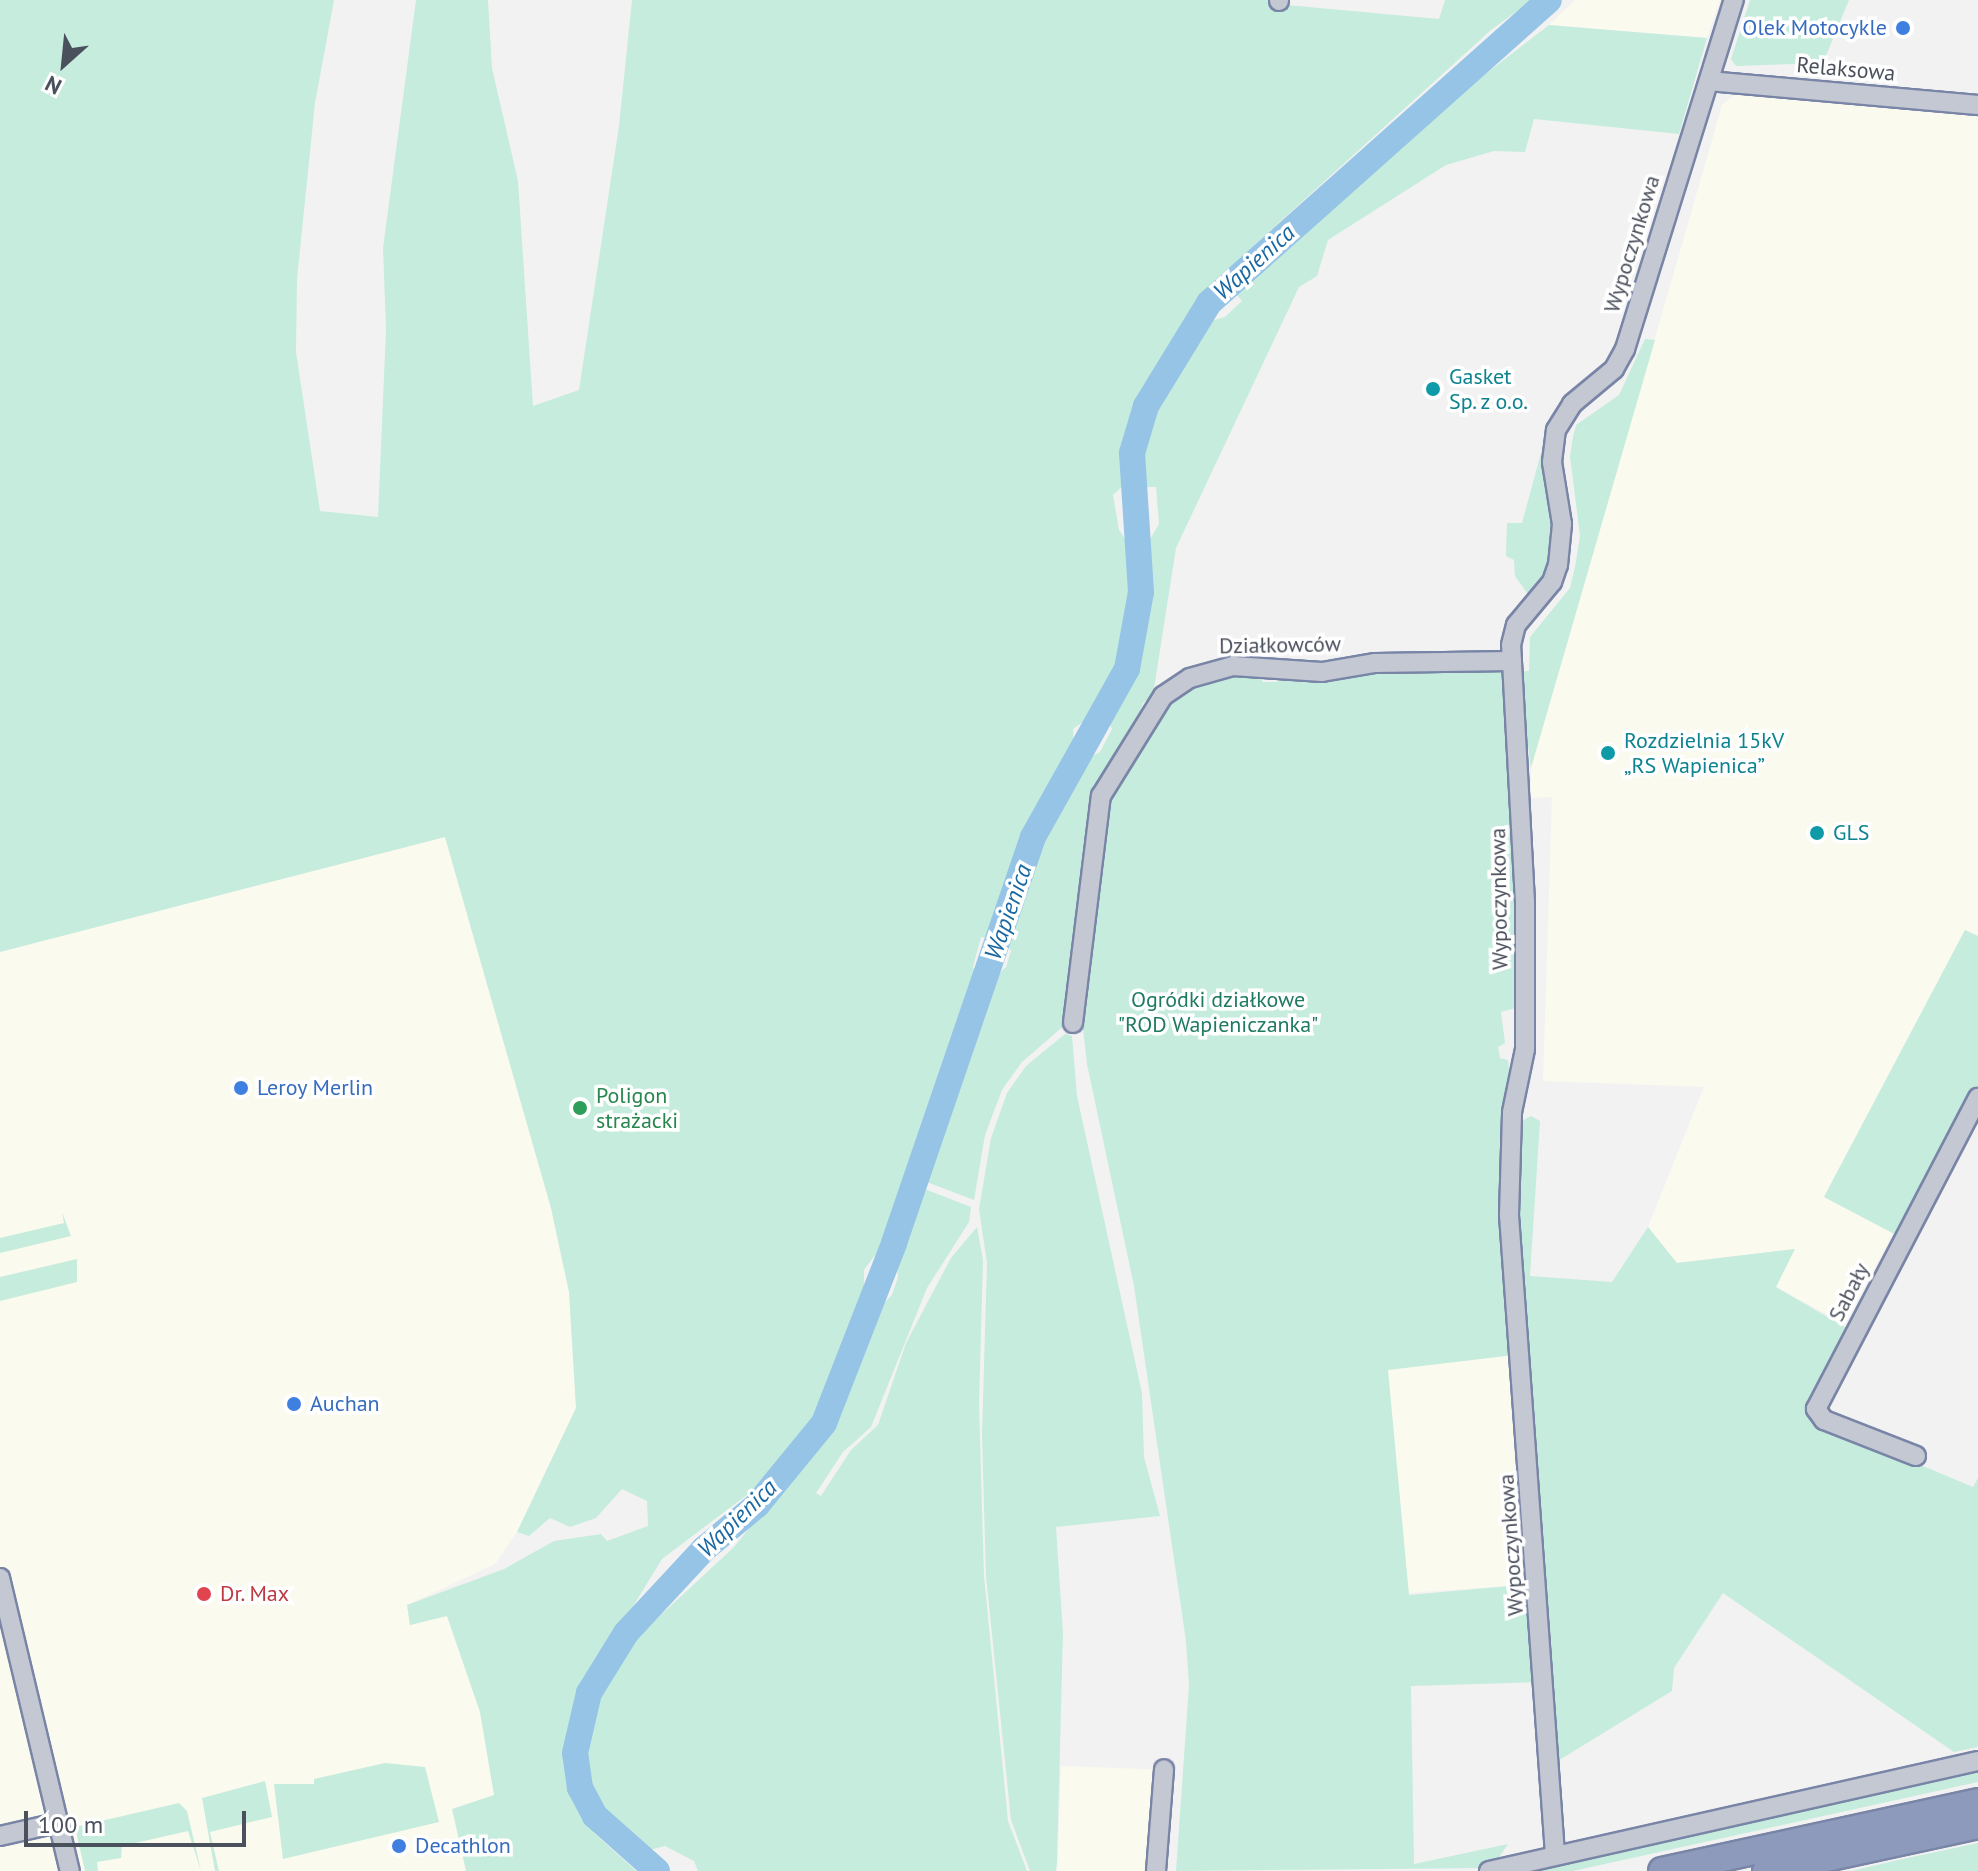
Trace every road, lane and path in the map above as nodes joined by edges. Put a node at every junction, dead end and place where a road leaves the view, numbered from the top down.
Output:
1 (1734, 0) edge
2 (1709, 81) junction
3 (1978, 105) edge
4 (1512, 661) junction
5 (1073, 1023) dead end
6 (1978, 1098) edge
7 (1916, 1456) dead end
8 (0, 1578) edge
9 (1978, 1761) edge
10 (1164, 1769) dead end
11 (1978, 1802) edge
12 (57, 1823) junction
13 (1978, 1825) edge
14 (0, 1836) edge
15 (1555, 1854) junction
16 (70, 1871) edge
17 (1156, 1871) edge
18 (1489, 1871) edge
19 (1662, 1871) edge
20 (1766, 1871) edge

1 - 2 street, Wypoczynkowa
2 - 3 street, Relaksowa
2 - 4 street, Wypoczynkowa
4 - 5 street, Działkowców
4 - 15 street, Wypoczynkowa
6 - 7 street, Sabały
8 - 12 street
9 - 15 street
10 - 17 street
11 - 19 highway
12 - 14 street
12 - 16 street
13 - 20 highway
15 - 18 street

